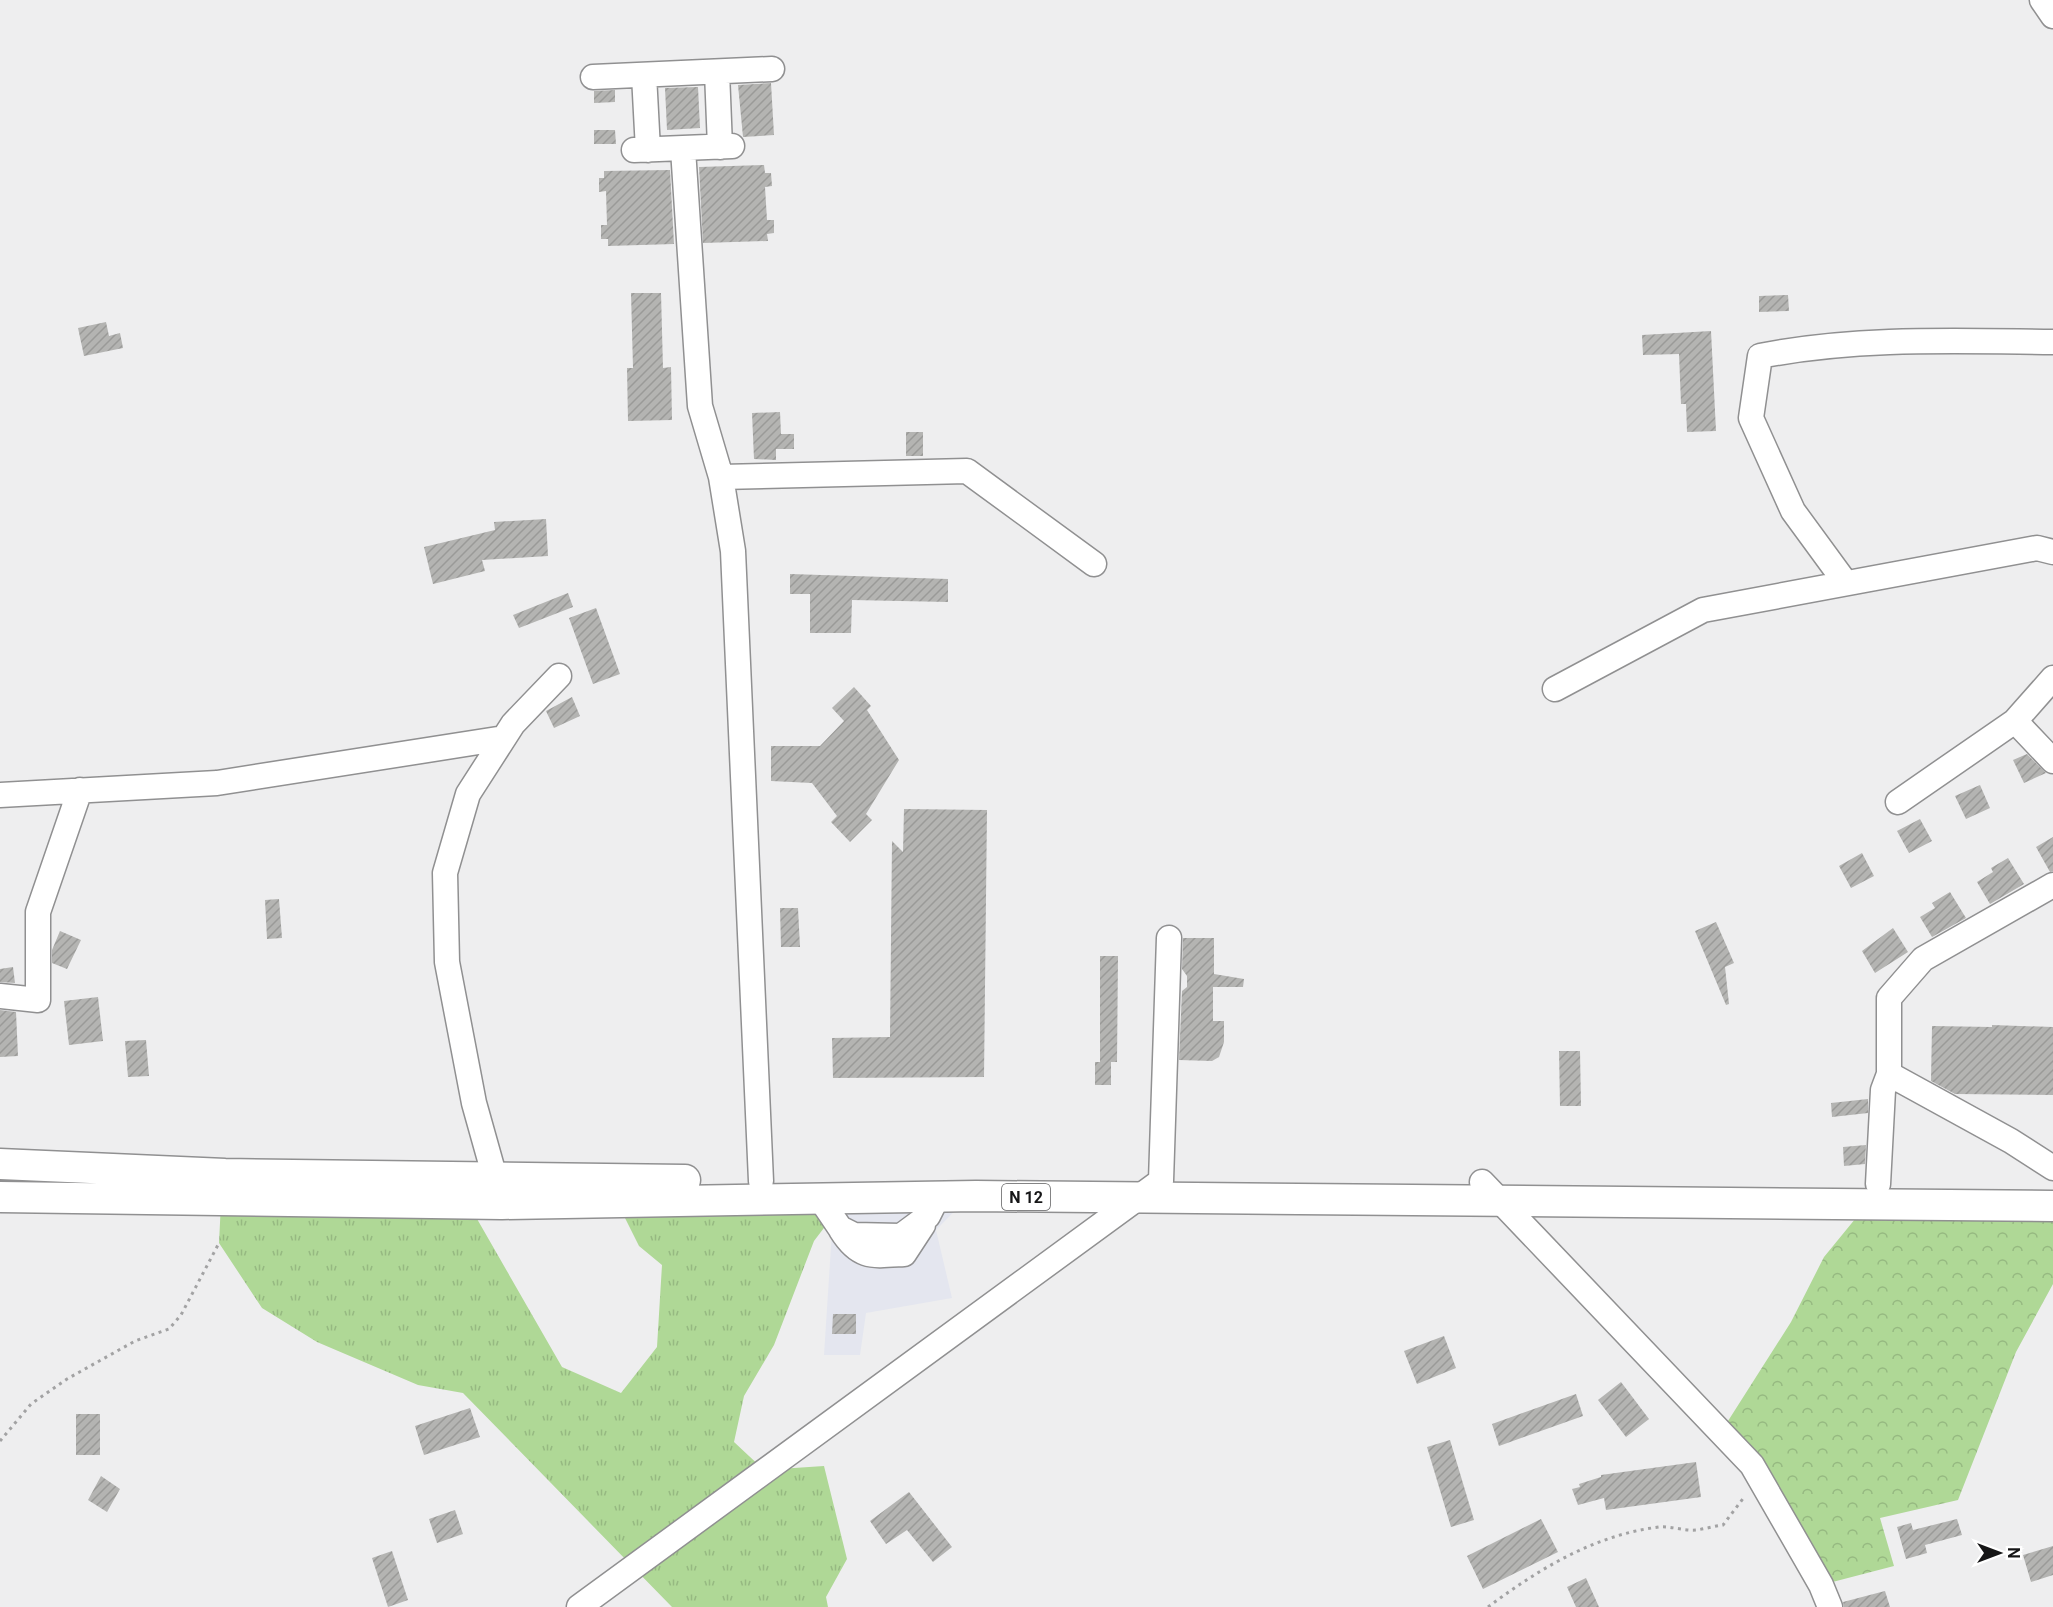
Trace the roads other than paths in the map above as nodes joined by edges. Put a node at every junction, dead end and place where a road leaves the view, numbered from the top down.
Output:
1 (2042, 0) edge
2 (2053, 16) edge
3 (772, 69) dead end
4 (717, 72) junction
5 (644, 75) junction
6 (593, 77) dead end
7 (683, 149) junction
8 (2053, 342) edge
9 (721, 477) junction
10 (2053, 552) edge
11 (1094, 564) dead end
12 (1845, 582) junction
13 (559, 676) dead end
14 (2053, 678) edge
15 (1555, 689) dead end
16 (2015, 721) junction
17 (504, 738) junction
18 (2053, 761) edge
19 (80, 790) junction
20 (0, 795) edge
21 (1898, 802) dead end
22 (2053, 885) edge
23 (1169, 938) dead end
24 (0, 996) edge
25 (1889, 1074) junction
26 (0, 1164) edge
27 (2053, 1168) edge
28 (495, 1178) junction
29 (761, 1180) junction
30 (1878, 1184) junction
31 (2053, 1186) edge
32 (1150, 1189) junction
33 (1490, 1192) junction
34 (0, 1197) edge
35 (819, 1197) junction
36 (2053, 1206) edge
37 (933, 1207) junction
38 (579, 1607) edge
39 (1830, 1607) edge

1 - 2 street
3 - 4 street
4 - 5 street
4 - 7 street
5 - 6 street
5 - 7 street
7 - 9 street
8 - 12 street
9 - 11 street
9 - 29 street
10 - 12 street
12 - 15 street
13 - 17 street
14 - 16 street
16 - 18 street
16 - 21 street
17 - 19 street
17 - 28 street
19 - 20 street
19 - 24 street
22 - 25 street
23 - 32 street
25 - 27 street
25 - 30 street
26 - 28 main road, N 12
28 - 29 main road, N 12
29 - 32 main road, N 12
30 - 31 main road, N 12
30 - 33 main road, N 12
32 - 33 main road, N 12
32 - 37 main road, N 12
32 - 38 street
33 - 36 main road, N 12
33 - 39 street
34 - 35 main road, N 12
35 - 37 main road, N 12
35 - 37 street

